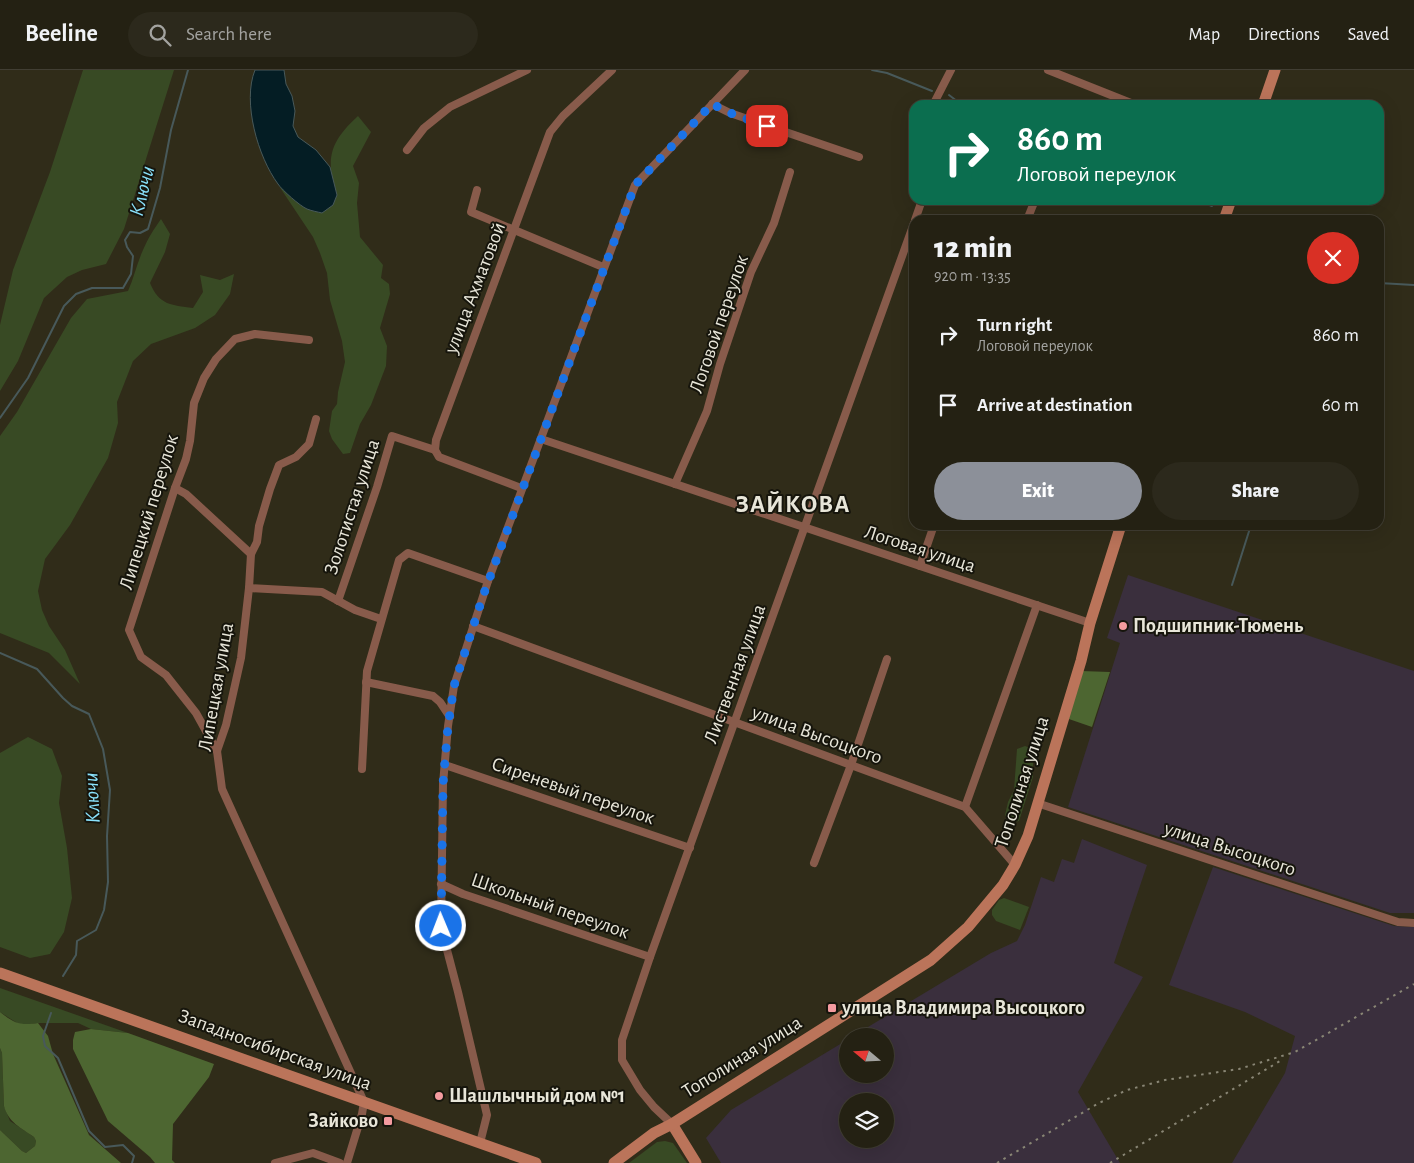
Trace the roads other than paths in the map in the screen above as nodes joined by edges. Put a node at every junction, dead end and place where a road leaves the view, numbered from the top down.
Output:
1 (527, 70) edge
2 (612, 70) edge
3 (745, 70) edge
4 (951, 70) edge
5 (1048, 70) edge
6 (1274, 70) edge
7 (936, 100) edge
8 (1123, 100) edge
9 (1265, 100) edge
10 (712, 104) junction
11 (406, 150) dead end
12 (859, 157) dead end
13 (790, 172) dead end
14 (477, 190) dead end
15 (515, 230) junction
16 (909, 235) edge
17 (603, 267) junction
18 (309, 340) dead end
19 (316, 419) dead end
20 (541, 439) junction
21 (435, 450) junction
22 (675, 484) junction
23 (175, 488) junction
24 (521, 488) junction
25 (805, 528) junction
26 (932, 530) edge
27 (1119, 530) edge
28 (251, 554) junction
29 (920, 566) junction
30 (488, 581) junction
31 (249, 588) junction
32 (338, 602) junction
33 (1037, 605) junction
34 (381, 619) junction
35 (1090, 623) junction
36 (473, 626) junction
37 (886, 659) dead end
38 (366, 682) junction
39 (450, 718) junction
40 (735, 722) junction
41 (217, 751) junction
42 (445, 765) junction
43 (850, 765) junction
44 (362, 768) dead end
45 (1037, 803) junction
46 (965, 807) junction
47 (690, 848) junction
48 (814, 863) dead end
49 (1015, 865) junction
50 (440, 884) junction
51 (1414, 923) edge
52 (650, 957) junction
53 (0, 972) edge
54 (364, 1102) junction
55 (672, 1124) junction
56 (480, 1143) junction
57 (275, 1163) edge
58 (340, 1163) edge
59 (347, 1163) edge
60 (536, 1163) edge
61 (614, 1163) edge
62 (696, 1163) edge

1 - 11 street
2 - 15 street, улица Ахматовой
3 - 10 street
4 - 7 street
5 - 8 street
6 - 9 main road
10 - 12 street
10 - 17 street
13 - 22 street, Логовой переулок
14 - 15 street
15 - 17 street
15 - 21 street, улица Ахматовой
16 - 25 street, Лиственная улица
17 - 20 street
18 - 23 street, Липецкий переулок
19 - 28 street, Липецкая улица
20 - 22 street, Логовая улица
20 - 24 street
21 - 24 street
21 - 32 street, Золотистая улица
22 - 25 street, Логовая улица
23 - 28 street
23 - 41 street, Липецкий переулок
24 - 30 street
25 - 29 street, Логовая улица
25 - 40 street, Лиственная улица
26 - 29 street
27 - 35 main road, Тополиная улица
28 - 31 street, Липецкая улица
29 - 33 street, Логовая улица
30 - 34 street
30 - 36 street
31 - 32 street
31 - 41 street, Липецкая улица
32 - 34 street
33 - 35 street, Логовая улица
33 - 46 street
34 - 38 street
35 - 45 main road, Тополиная улица
36 - 39 street
36 - 40 street, улица Высоцкого
37 - 43 street
38 - 39 street
38 - 44 street
39 - 42 street
40 - 43 street, улица Высоцкого
40 - 47 street, Лиственная улица
41 - 54 street, Липецкая улица
42 - 47 street, Сиреневый переулок
42 - 50 street
43 - 46 street, улица Высоцкого
43 - 48 street
45 - 49 main road, Тополиная улица
45 - 51 street, улица Высоцкого
46 - 49 street, улица Высоцкого
47 - 52 street, Лиственная улица
49 - 55 main road, Тополиная улица
50 - 52 street, Школьный переулок
50 - 56 street
52 - 55 street, Лиственная улица
53 - 54 main road, Западносибирская улица
54 - 56 main road, Западносибирская улица
54 - 59 street
55 - 61 main road, Тополиная улица
55 - 62 main road, Тополиная улица
56 - 60 main road, Западносибирская улица
57 - 58 street

